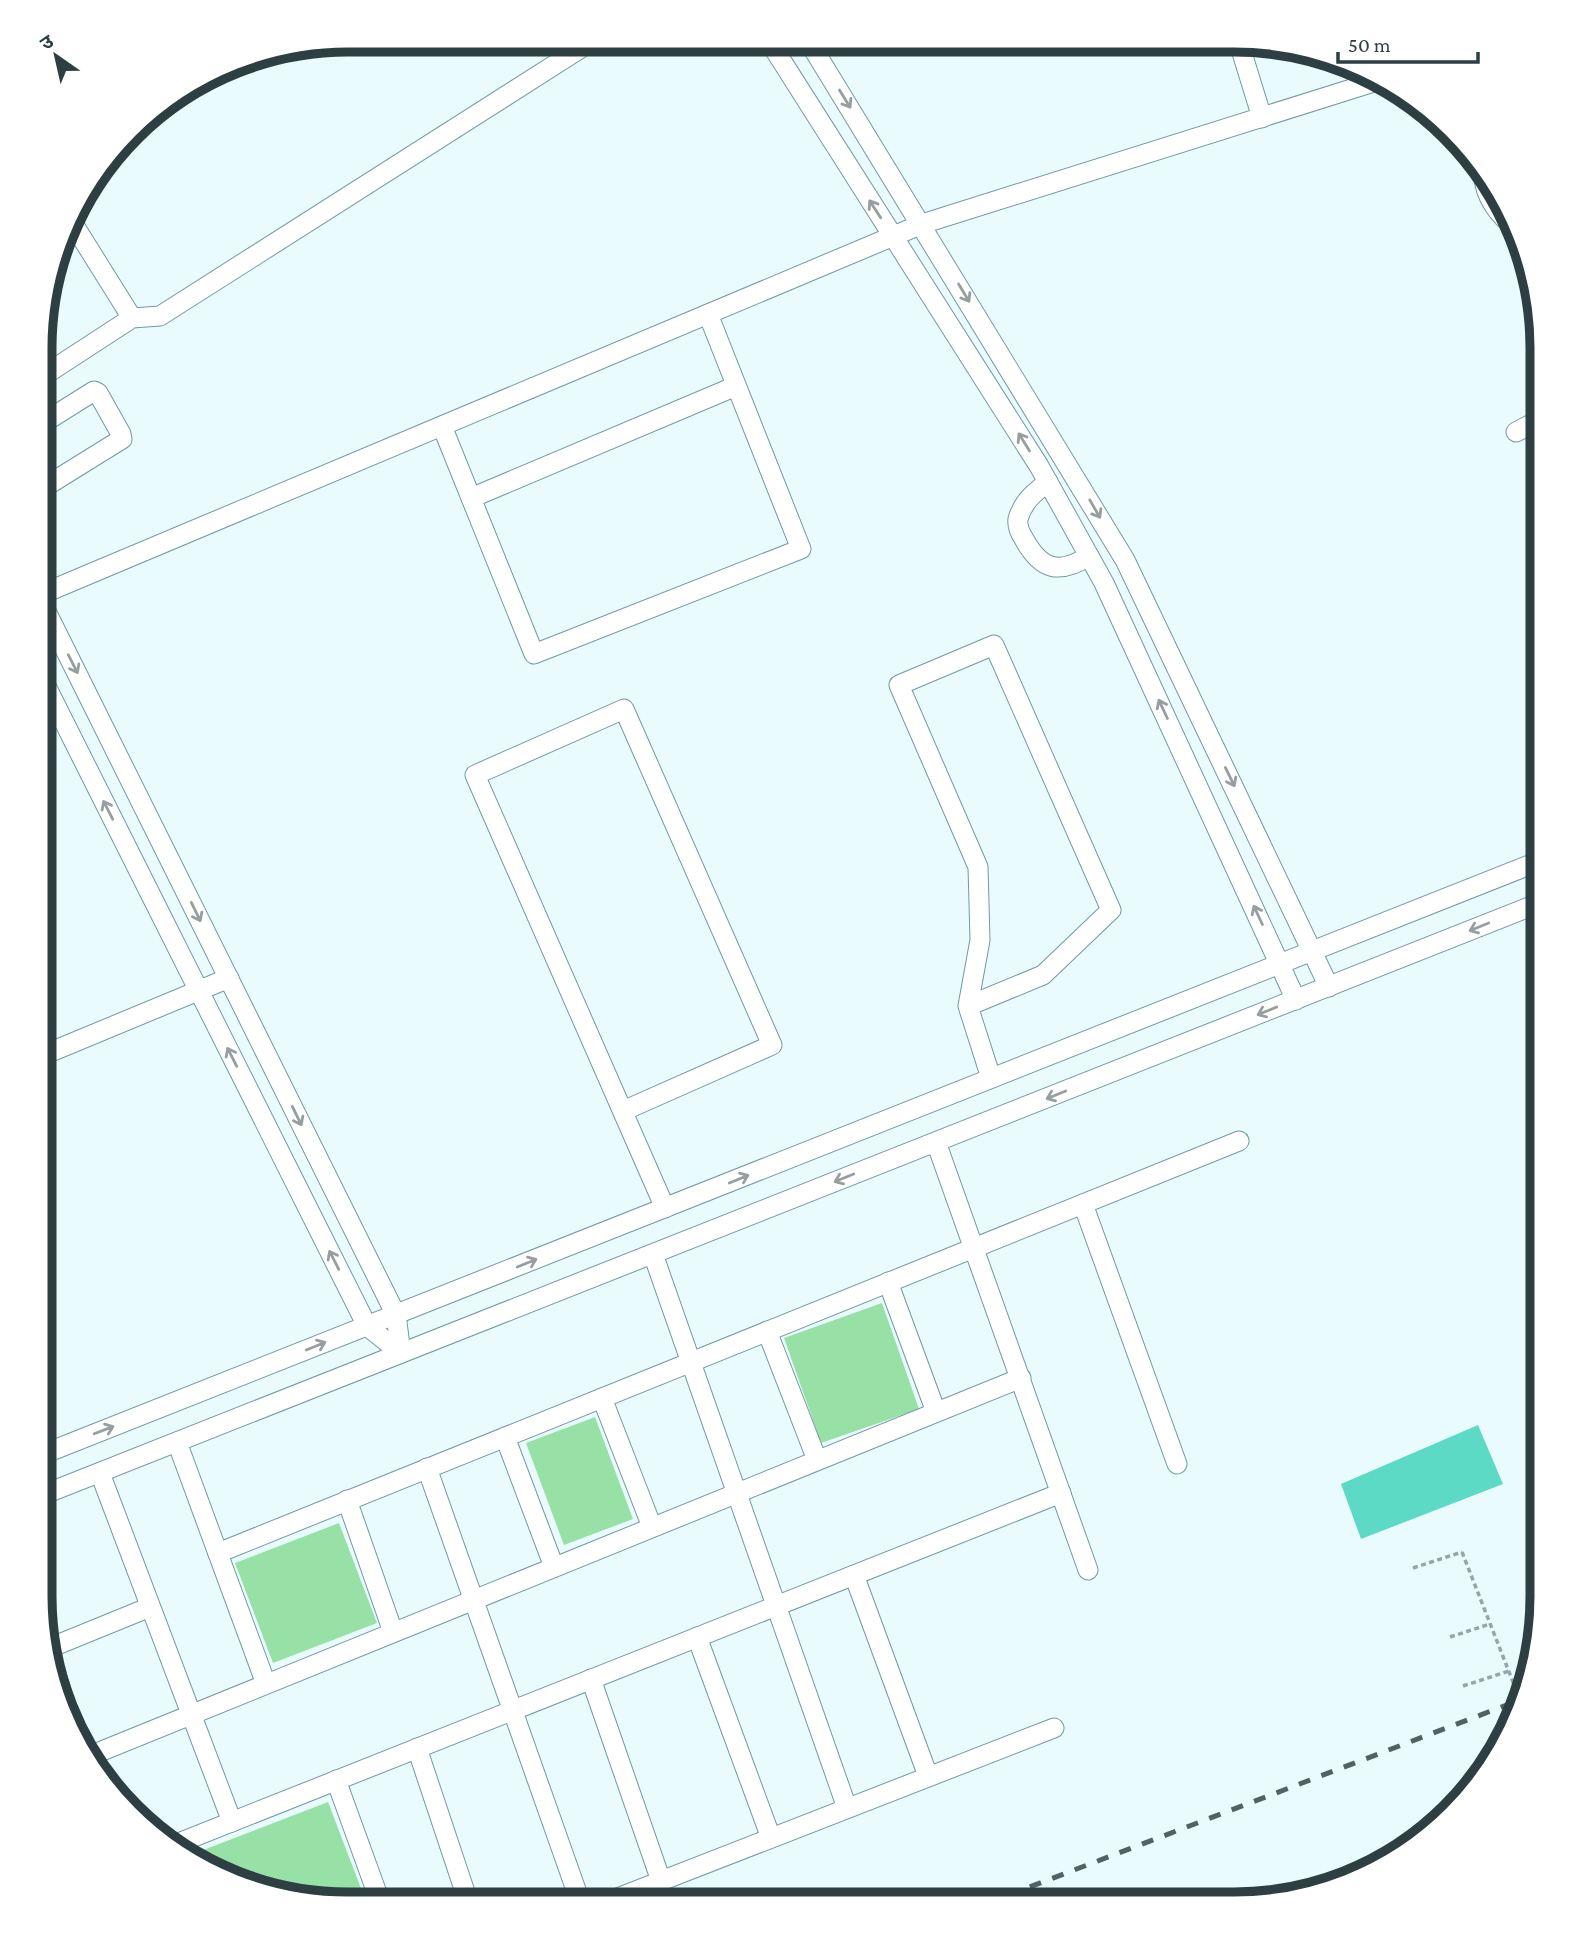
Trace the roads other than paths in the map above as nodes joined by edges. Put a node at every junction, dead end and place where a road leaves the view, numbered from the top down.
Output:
1 (575, 52) edge
2 (776, 52) edge
3 (815, 52) edge
4 (1242, 52) edge
5 (1369, 85) edge
6 (1262, 118) junction
7 (922, 225) junction
8 (77, 230) edge
9 (893, 236) junction
10 (708, 314) junction
11 (132, 318) junction
12 (52, 370) edge
13 (736, 386) junction
14 (52, 417) edge
15 (1530, 425) edge
16 (442, 426) junction
17 (1516, 432) dead end
18 (52, 482) edge
19 (1048, 482) junction
20 (471, 498) junction
21 (1089, 556) junction
22 (52, 590) edge
23 (52, 623) edge
24 (52, 698) edge
25 (128, 850) junction
26 (1530, 865) edge
27 (176, 872) junction
28 (1530, 907) edge
29 (1314, 951) junction
30 (1281, 963) junction
31 (229, 978) junction
32 (1329, 987) junction
33 (199, 992) junction
34 (1296, 1000) junction
35 (968, 1006) junction
36 (52, 1052) edge
37 (991, 1078) junction
38 (623, 1111) junction
39 (1239, 1140) dead end
40 (936, 1142) junction
41 (1083, 1203) junction
42 (666, 1208) junction
43 (974, 1248) junction
44 (653, 1254) junction
45 (888, 1282) junction
46 (396, 1315) junction
47 (367, 1326) junction
48 (767, 1331) junction
49 (401, 1353) junction
50 (690, 1362) junction
51 (1021, 1378) junction
52 (602, 1398) junction
53 (936, 1412) junction
54 (505, 1437) junction
55 (177, 1442) junction
56 (52, 1451) edge
57 (817, 1460) junction
58 (1177, 1464) dead end
59 (427, 1468) junction
60 (100, 1473) junction
61 (52, 1491) edge
62 (737, 1493) junction
63 (1061, 1493) junction
64 (347, 1500) junction
65 (652, 1527) junction
66 (218, 1552) junction
67 (554, 1567) junction
68 (1088, 1570) dead end
69 (854, 1575) junction
70 (474, 1599) junction
71 (776, 1606) junction
72 (150, 1607) junction
73 (393, 1632) junction
74 (697, 1637) junction
75 (57, 1645) edge
76 (591, 1679) junction
77 (266, 1684) junction
78 (513, 1710) junction
79 (191, 1715) junction
80 (1054, 1728) dead end
81 (417, 1748) junction
82 (97, 1753) edge
83 (928, 1776) junction
84 (336, 1780) junction
85 (847, 1808) junction
86 (232, 1822) junction
87 (771, 1838) junction
88 (182, 1842) edge
89 (661, 1881) junction
90 (373, 1892) edge
91 (465, 1892) edge
92 (578, 1892) edge
93 (633, 1892) edge

1 - 11 street
9 -> 2 street
3 -> 7 street
4 - 6 street
5 - 6 street
6 - 7 street
7 - 9 street
7 -> 29 street
8 - 11 street
9 - 10 street
19 -> 9 street
10 - 13 street
10 - 16 street
11 - 12 street
13 - 20 street
13 - 20 street
14 - 18 street
15 - 17 street
16 - 20 street
16 - 22 street
19 - 21 street
19 - 21 street
30 -> 21 street
23 -> 27 street
25 -> 24 street
25 - 27 street
25 - 33 street
26 - 29 street
27 -> 31 street
28 -> 32 street
29 - 30 street
29 - 32 street
30 - 34 street
30 - 37 street
31 - 33 street
31 -> 46 street
32 - 34 street
33 - 36 street
47 -> 33 street
34 -> 40 street
35 - 35 street
35 - 37 street
42 -> 37 street
38 - 38 street
38 - 42 street
39 - 41 street
40 - 43 street
40 -> 44 street
41 - 43 street
41 - 58 street
46 -> 42 street
43 - 45 street
43 - 51 street
44 - 49 street
44 - 50 street
45 - 48 street
45 - 53 street
46 - 47 street
46 - 49 street
47 - 49 street
56 -> 47 street
48 - 50 street
48 - 57 street
49 - 55 street
50 - 52 street
50 - 62 street
51 - 53 street
51 - 63 street
52 - 54 street
52 - 65 street
53 - 57 street
54 - 59 street
54 - 67 street
55 - 60 street
55 - 66 street
57 - 62 street
59 - 64 street
59 - 70 street
60 - 61 street
60 - 72 street
62 - 65 street
62 - 71 street
63 - 68 street
63 - 69 street
64 - 66 street
64 - 73 street
65 - 67 street
66 - 77 street
67 - 70 street
69 - 71 street
69 - 83 street
70 - 73 street
70 - 78 street
71 - 74 street
71 - 85 street
72 - 75 street
72 - 79 street
73 - 77 street
74 - 76 street
74 - 87 street
76 - 78 street
76 - 89 street
77 - 79 street
78 - 81 street
78 - 92 street
79 - 82 street
79 - 86 street
80 - 83 street
81 - 84 street
81 - 91 street
83 - 85 street
84 - 86 street
84 - 90 street
85 - 87 street
86 - 88 street
87 - 89 street
89 - 93 street

